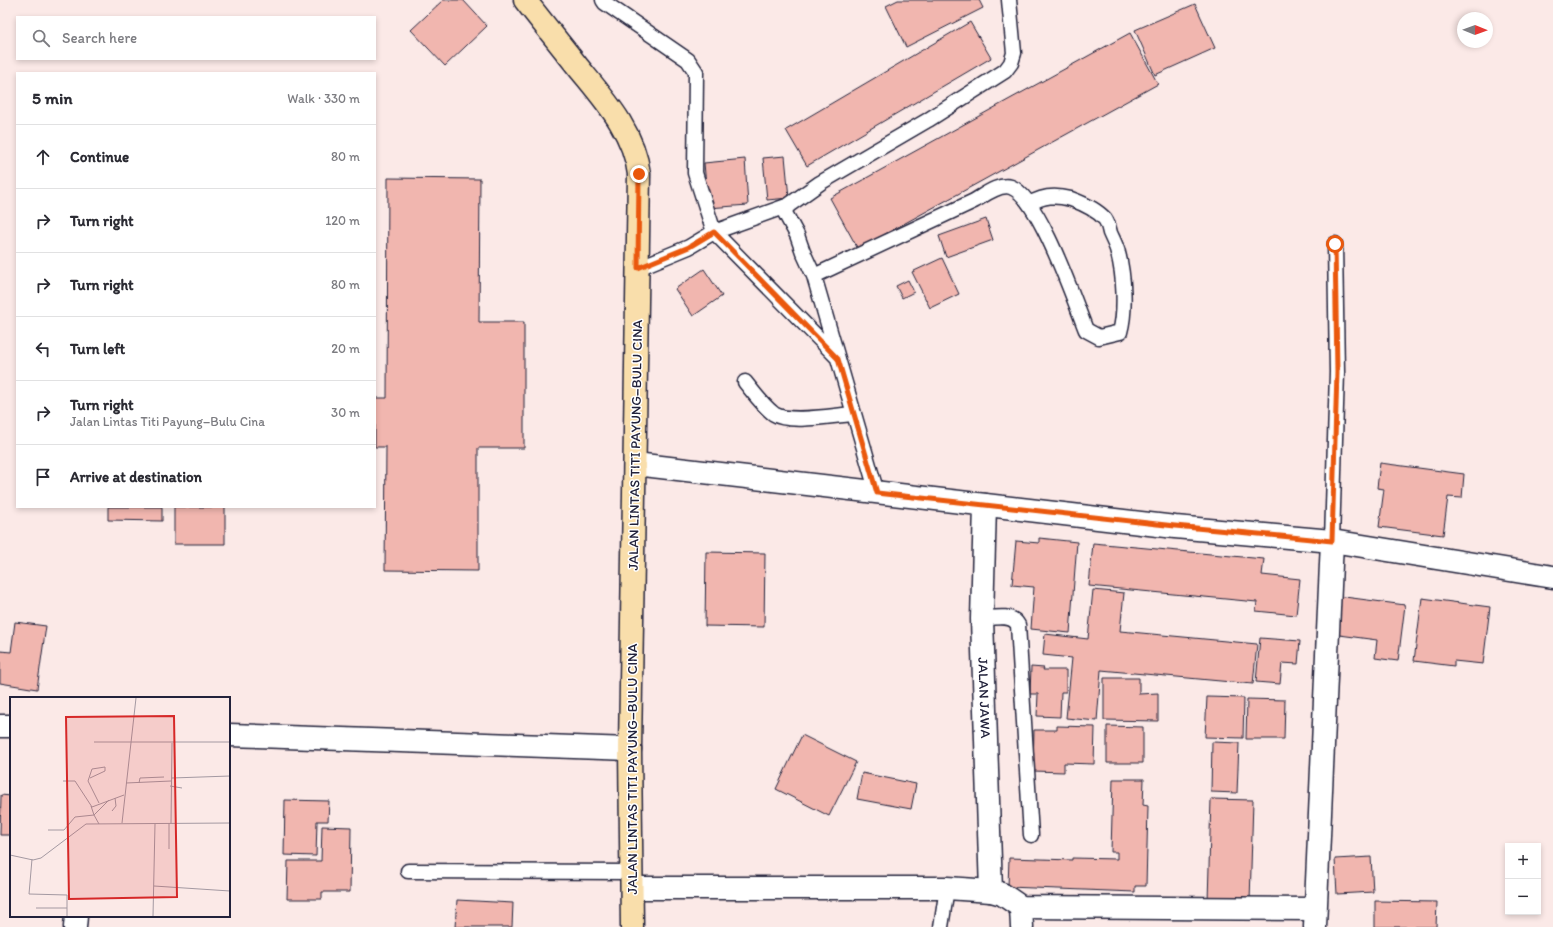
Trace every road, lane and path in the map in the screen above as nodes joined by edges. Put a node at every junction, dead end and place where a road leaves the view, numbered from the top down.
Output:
1 (525, 0) edge
2 (603, 0) edge
3 (1009, 0) edge
4 (1030, 204) junction
5 (789, 205) junction
6 (714, 232) junction
7 (1335, 244) dead end
8 (638, 268) junction
9 (814, 276) junction
10 (838, 359) junction
11 (745, 382) dead end
12 (854, 414) junction
13 (635, 464) junction
14 (877, 493) junction
15 (986, 505) junction
16 (1332, 541) junction
17 (1553, 577) edge
18 (982, 619) junction
19 (230, 735) edge
20 (630, 749) junction
21 (1031, 835) dead end
22 (408, 871) dead end
23 (632, 880) junction
24 (947, 888) junction
25 (991, 891) junction
26 (76, 917) edge
27 (1022, 917) edge
28 (1315, 918) edge
29 (75, 927) edge
30 (632, 927) edge
31 (942, 927) edge

1 - 8 main road, JALAN LINTAS TITI PAYUNG–BULU CINA
2 - 6 lane
3 - 5 lane
4 - 4 lane
4 - 9 lane
5 - 6 lane
5 - 9 lane
6 - 8 lane
6 - 10 lane
7 - 16 lane
8 - 13 main road, JALAN LINTAS TITI PAYUNG–BULU CINA
9 - 10 lane
10 - 12 lane
11 - 12 lane
12 - 14 lane
13 - 14 street
13 - 20 main road, JALAN LINTAS TITI PAYUNG–BULU CINA
14 - 15 street
15 - 16 street
15 - 18 street, JALAN JAWA
16 - 17 street
16 - 28 street
18 - 21 lane
18 - 25 street, JALAN JAWA
19 - 20 street
20 - 23 main road, JALAN LINTAS TITI PAYUNG–BULU CINA
22 - 23 lane
23 - 24 street
23 - 30 main road, JALAN LINTAS TITI PAYUNG–BULU CINA
24 - 25 street
24 - 31 lane
25 - 27 street
26 - 29 street
27 - 28 street

